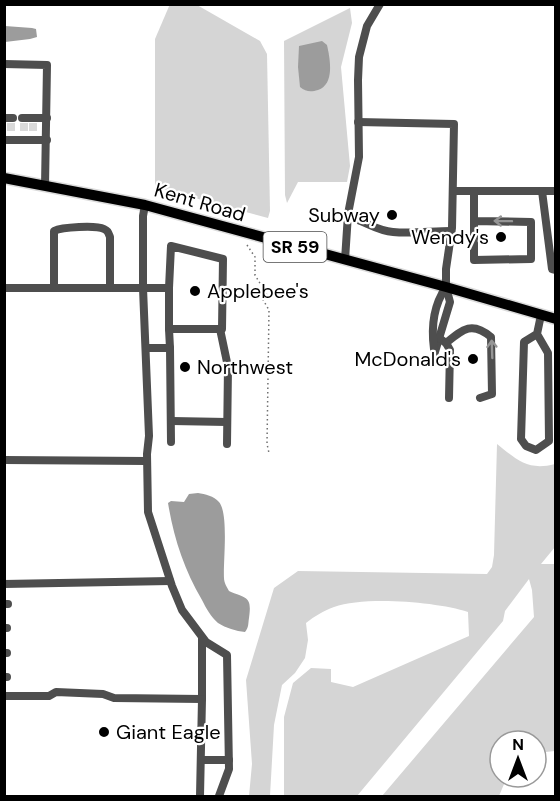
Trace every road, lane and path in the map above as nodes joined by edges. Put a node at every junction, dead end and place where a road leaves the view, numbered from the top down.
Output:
1 (380, 4) edge
2 (4, 64) edge
3 (47, 118) junction
4 (358, 122) junction
5 (20, 127) edge
6 (46, 140) junction
7 (4, 178) edge
8 (45, 186) junction
9 (453, 191) junction
10 (474, 191) junction
11 (542, 191) junction
12 (555, 191) edge
13 (145, 205) junction
14 (348, 217) junction
15 (475, 221) junction
16 (451, 231) junction
17 (247, 245) dead end
18 (345, 260) junction
19 (555, 270) edge
20 (446, 287) junction
21 (4, 288) edge
22 (54, 288) junction
23 (110, 288) junction
24 (143, 288) junction
25 (169, 288) junction
26 (541, 315) junction
27 (555, 320) edge
28 (169, 329) junction
29 (219, 329) junction
30 (537, 334) junction
31 (443, 340) junction
32 (147, 348) junction
33 (170, 348) junction
34 (449, 398) dead end
35 (480, 398) dead end
36 (172, 421) junction
37 (227, 422) junction
38 (171, 442) dead end
39 (227, 444) dead end
40 (269, 453) dead end
41 (4, 460) edge
42 (147, 461) junction
43 (170, 581) junction
44 (4, 584) edge
45 (202, 637) junction
46 (4, 696) edge
47 (202, 699) junction
48 (201, 760) junction
49 (229, 760) junction
50 (200, 796) edge
51 (219, 796) edge

1 - 4 lane
2 - 3 lane
3 - 5 lane
3 - 6 lane
4 - 9 lane
4 - 14 lane
5 - 6 lane
6 - 8 lane
7 - 8 main road, Kent Road / SR 59
8 - 13 main road, Kent Road / SR 59
9 - 10 lane
9 - 16 lane
10 - 11 lane
10 - 15 lane
11 - 12 lane
11 - 19 lane
13 - 18 main road, Kent Road / SR 59
13 - 24 lane
14 - 16 lane
14 - 18 lane
15 -> 15 lane
16 - 20 lane
17 - 40 path
18 - 20 main road, Kent Road / SR 59
20 - 26 main road, Kent Road / SR 59
20 - 31 lane
20 - 31 lane
21 - 22 lane
22 - 23 lane
22 - 23 lane
23 - 24 lane
24 - 25 lane
24 - 32 lane
25 - 28 lane
25 - 29 lane
26 - 27 main road, Kent Road / SR 59
26 - 30 lane
28 - 29 lane
28 - 33 lane
29 - 37 lane
30 - 30 lane
31 - 34 lane
35 -> 31 lane
32 - 33 lane
32 - 42 lane
33 - 36 lane
36 - 37 lane
36 - 38 lane
37 - 39 lane
41 - 42 lane
42 - 43 lane
43 - 44 lane
43 - 45 lane
45 - 47 lane
45 - 49 lane
46 - 47 lane
47 - 48 lane
48 - 49 lane
48 - 50 lane
49 - 51 lane

